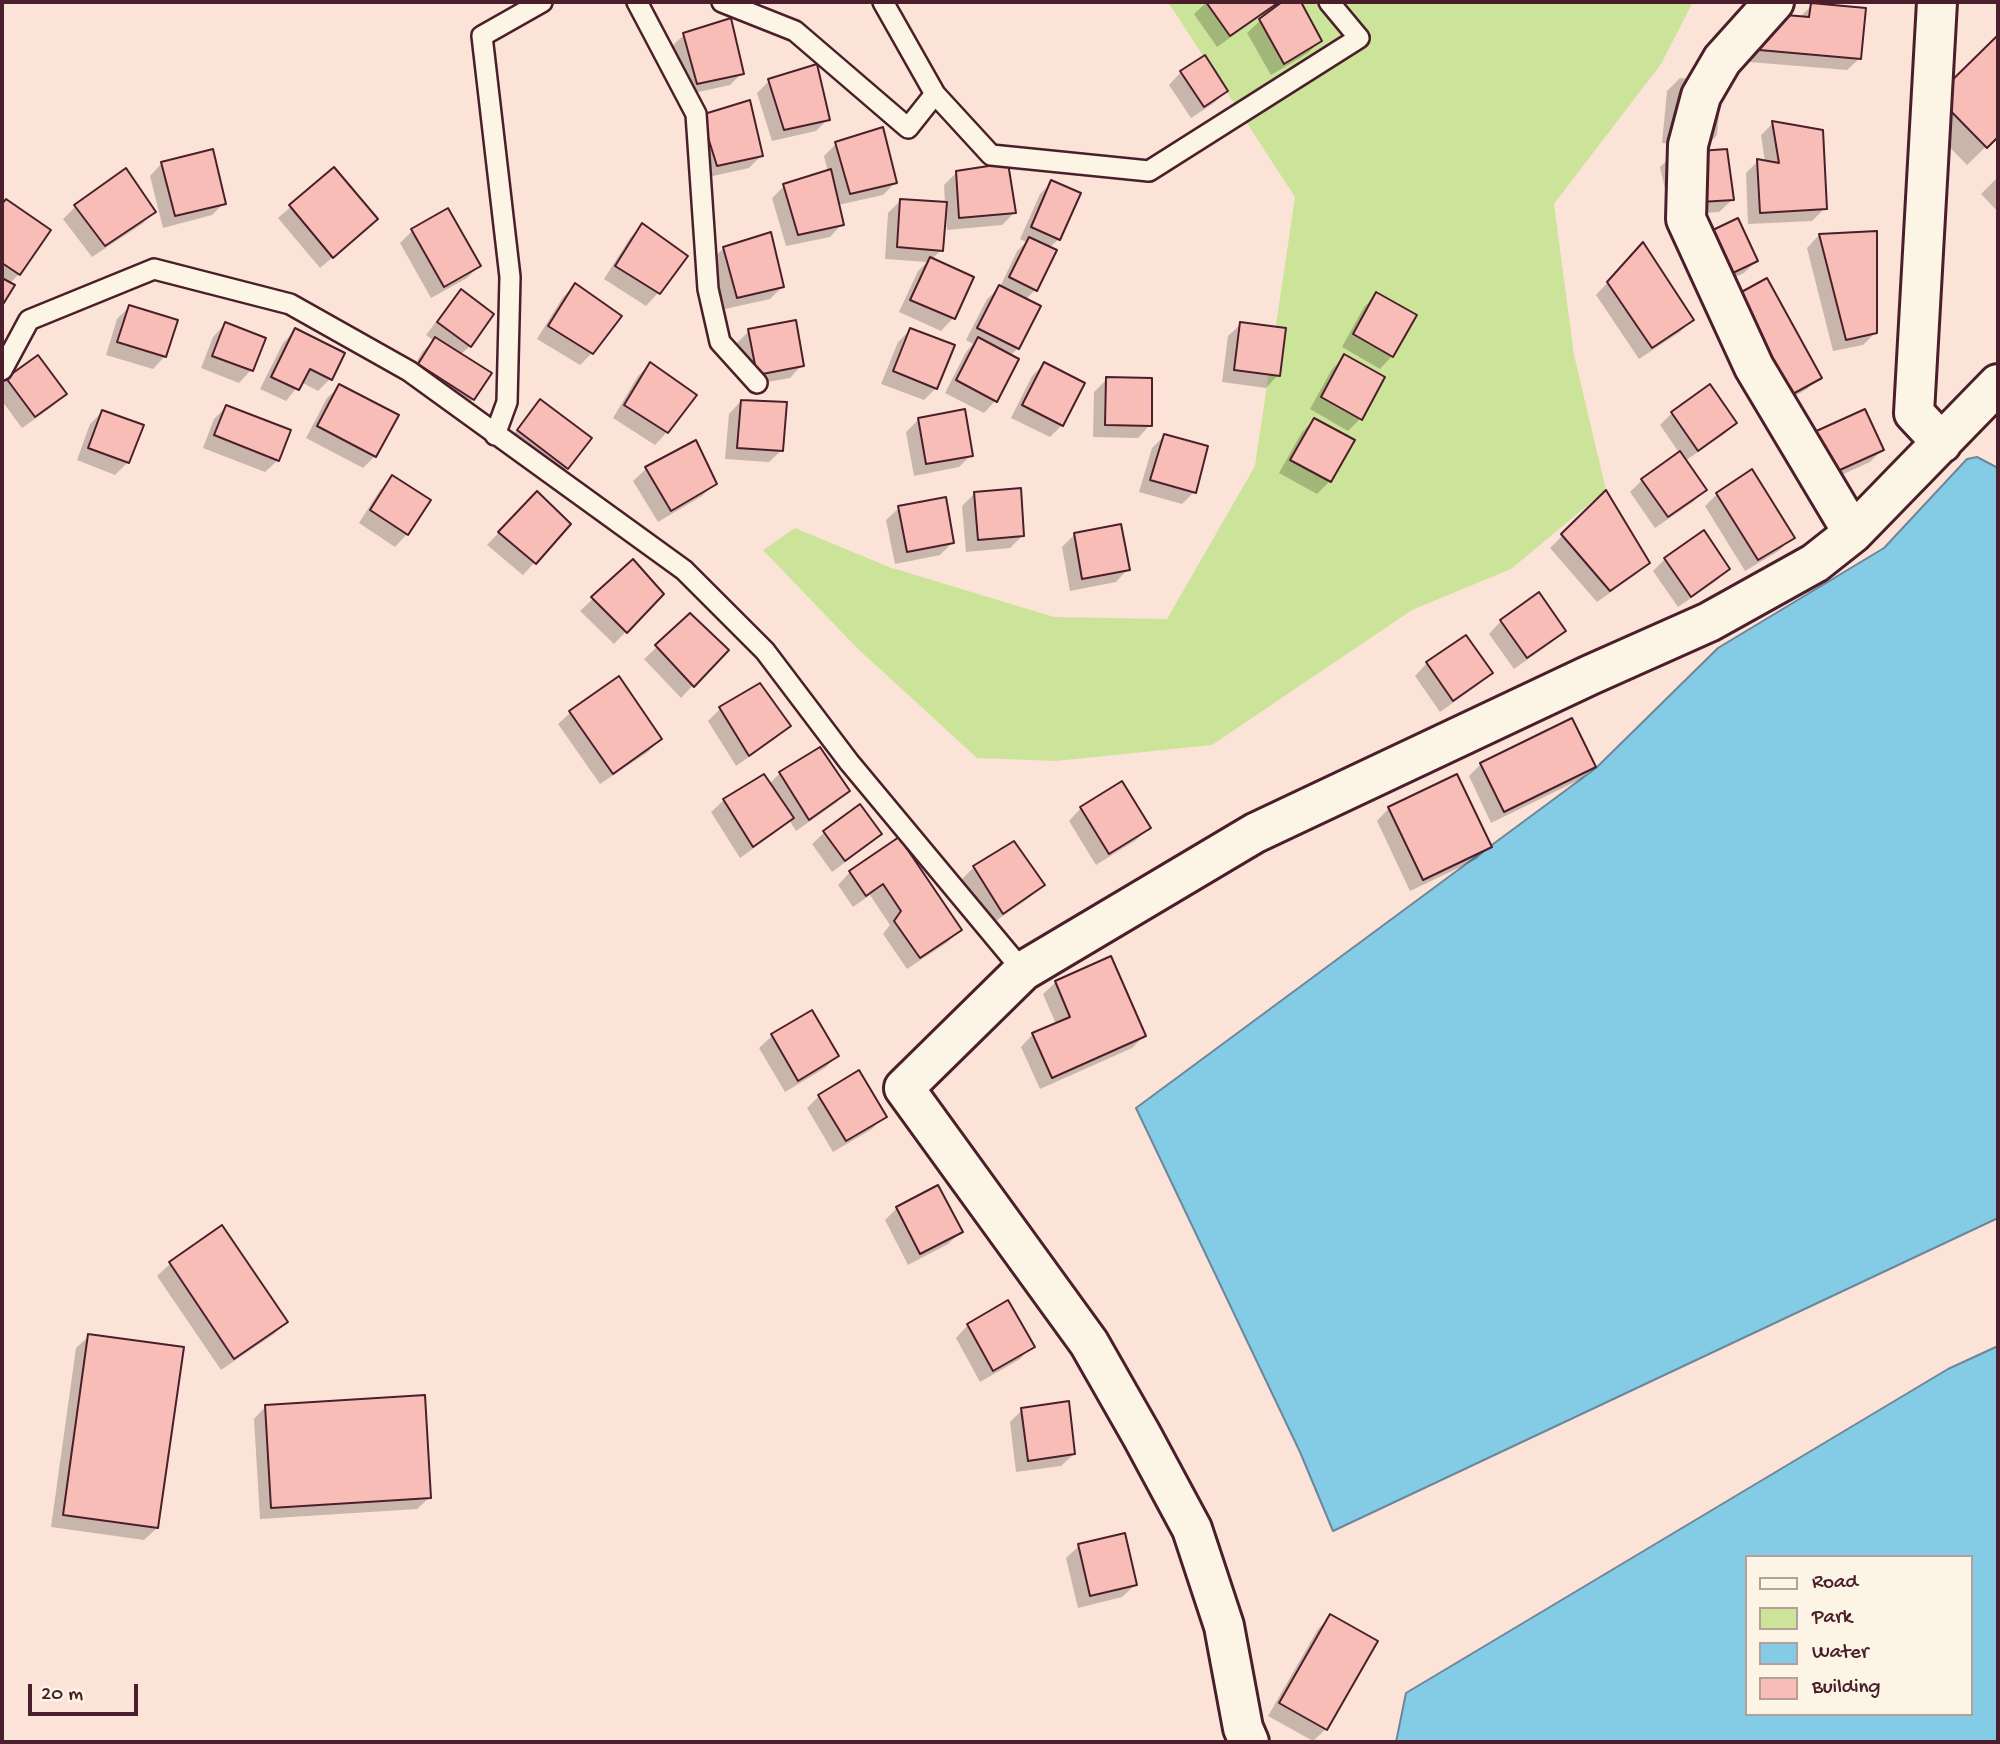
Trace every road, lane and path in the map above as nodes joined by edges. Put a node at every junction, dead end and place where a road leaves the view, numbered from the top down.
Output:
1 (542, 2) edge
2 (637, 2) edge
3 (722, 2) edge
4 (884, 2) edge
5 (1329, 2) edge
6 (1773, 2) edge
7 (1937, 2) edge
8 (935, 94) junction
9 (2, 370) edge
10 (757, 383) dead end
11 (1998, 384) edge
12 (495, 435) junction
13 (1941, 443) junction
14 (1853, 533) junction
15 (1023, 971) junction
16 (1249, 1742) edge

1 - 12 lane
2 - 10 lane
3 - 8 lane
4 - 8 lane
5 - 8 lane
6 - 14 street
7 - 13 street
9 - 12 lane
11 - 13 street
12 - 15 lane
13 - 14 street
14 - 15 street
15 - 16 street

